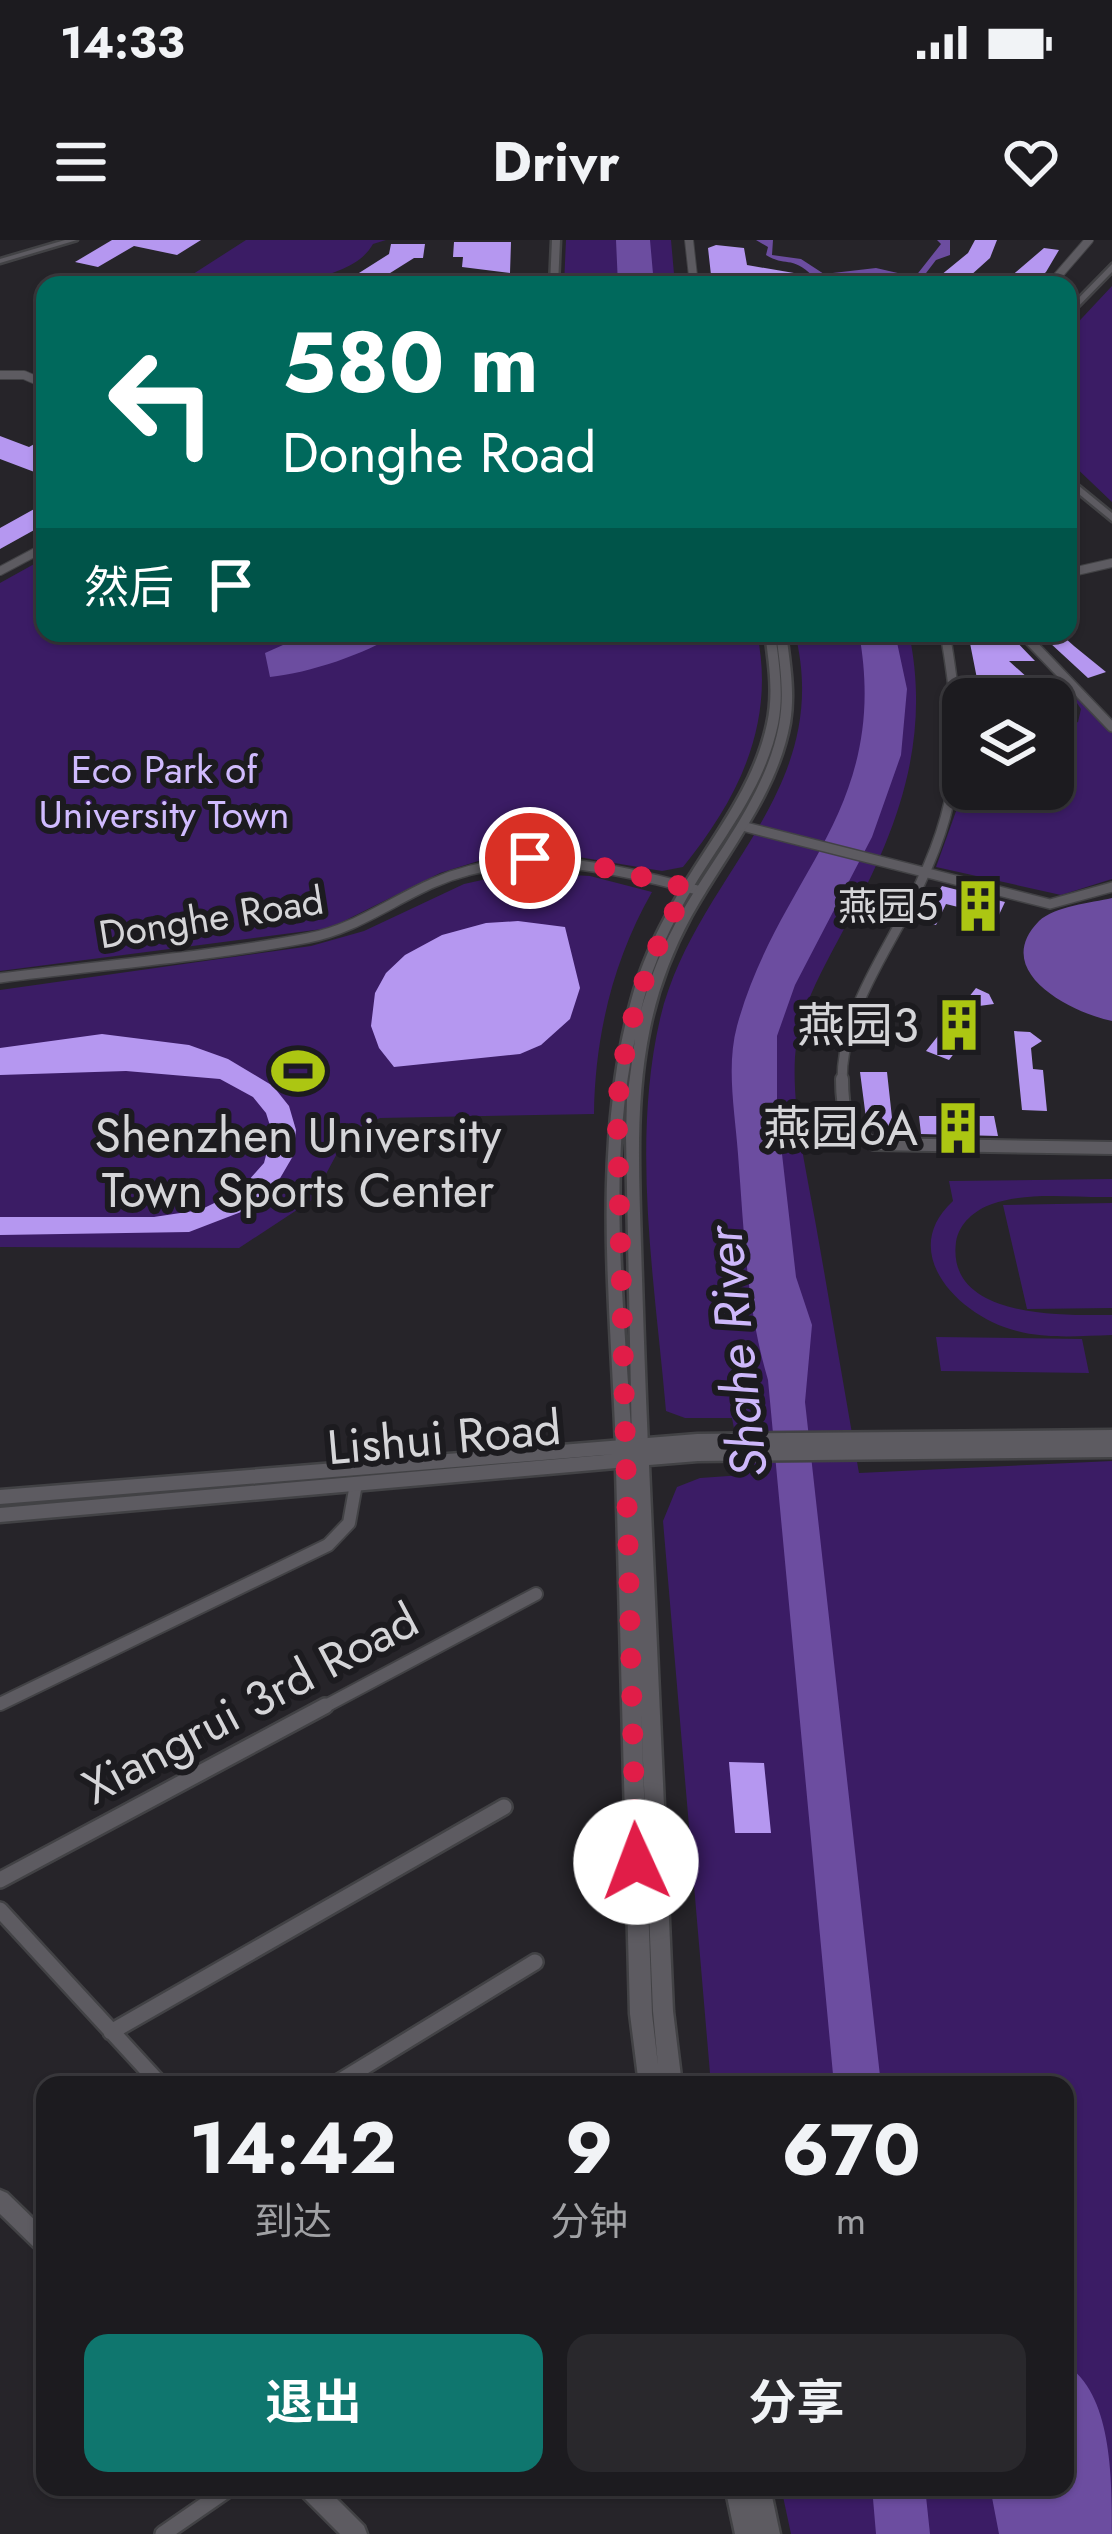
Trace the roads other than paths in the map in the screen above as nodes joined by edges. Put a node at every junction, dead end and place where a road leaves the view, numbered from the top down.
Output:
1 (62, 240) edge
2 (73, 240) edge
3 (556, 240) edge
4 (689, 240) edge
5 (1089, 240) edge
6 (0, 259) edge
7 (1112, 267) edge
8 (554, 276) edge
9 (693, 276) edge
10 (1059, 276) edge
11 (1112, 277) edge
12 (1077, 304) edge
13 (1077, 314) edge
14 (0, 376) edge
15 (36, 380) edge
16 (1077, 492) edge
17 (1112, 522) edge
18 (36, 549) edge
19 (1112, 563) edge
20 (0, 567) edge
21 (1092, 568) junction
22 (1077, 572) edge
23 (1112, 580) edge
24 (771, 642) edge
25 (782, 642) edge
26 (947, 642) edge
27 (1031, 642) edge
28 (1112, 728) edge
29 (742, 826) junction
30 (925, 870) junction
31 (1112, 887) edge
32 (695, 890) junction
33 (0, 978) edge
34 (1112, 1148) edge
35 (1112, 1437) edge
36 (855, 1443) junction
37 (1112, 1450) edge
38 (632, 1453) junction
39 (356, 1484) junction
40 (0, 1497) edge
41 (0, 1514) edge
42 (536, 1594) dead end
43 (0, 1704) edge
44 (504, 1807) dead end
45 (0, 1880) edge
46 (0, 1910) edge
47 (535, 1961) dead end
48 (111, 2032) junction
49 (153, 2076) edge
50 (349, 2076) edge
51 (649, 2076) edge
52 (670, 2076) edge
53 (2, 2207) edge
54 (36, 2236) edge
55 (218, 2496) edge
56 (317, 2496) edge
57 (738, 2496) edge
58 (760, 2496) edge
59 (163, 2534) edge
60 (356, 2534) edge
61 (747, 2534) edge
62 (768, 2534) edge

1 - 6 street
2 - 6 street
3 - 8 street
4 - 9 street
5 - 10 street
7 - 12 main road
11 - 13 main road
14 - 15 street
16 - 17 main road
18 - 20 street
19 - 21 street
21 - 22 street
21 - 23 street
24 - 32 street
25 - 29 street
26 - 30 street
27 - 28 street
29 - 30 street
29 - 32 street
30 - 31 street
30 - 34 street
32 - 33 street, Donghe Road
32 - 38 street
35 - 36 main road, Lishui Road
36 - 37 main road, Lishui Road
36 - 38 main road, Lishui Road
38 - 39 main road, Lishui Road
38 - 40 main road, Lishui Road
38 - 51 main road
38 - 52 main road
39 - 41 main road, Lishui Road
39 - 43 street
42 - 45 street, Xiangrui 3rd Road
44 - 48 street
46 - 48 street
47 - 50 street
48 - 49 street
53 - 54 street
55 - 59 street
56 - 60 street
57 - 61 main road
58 - 62 main road

